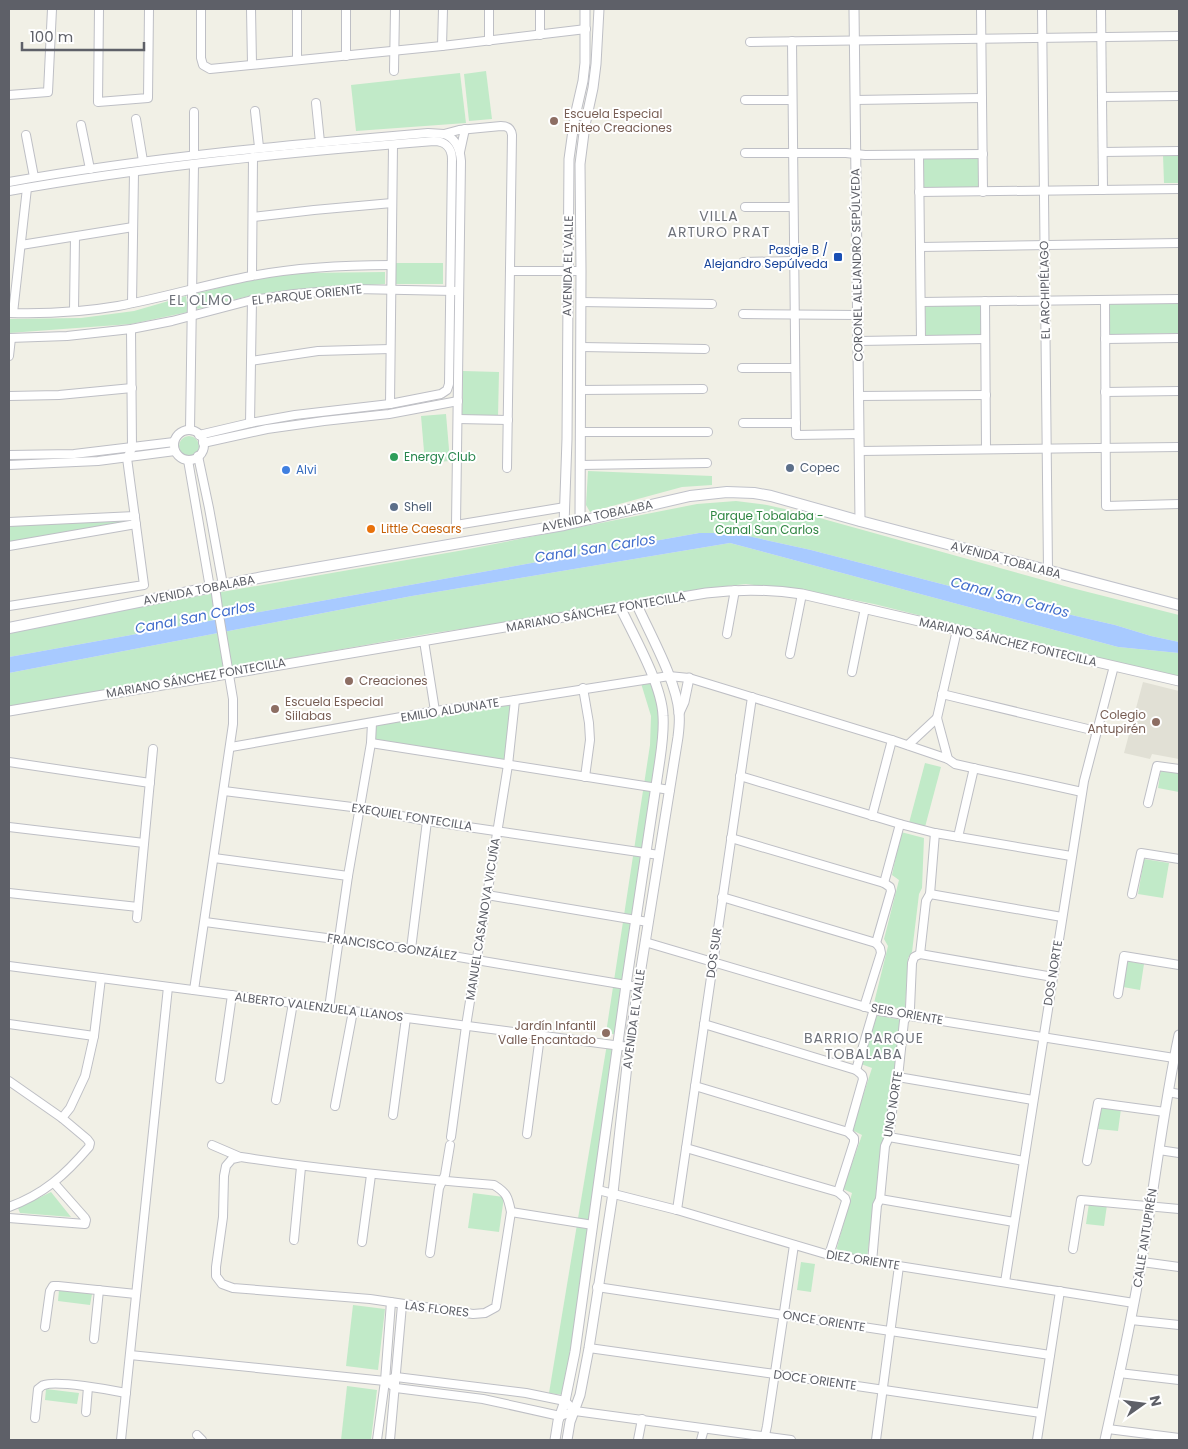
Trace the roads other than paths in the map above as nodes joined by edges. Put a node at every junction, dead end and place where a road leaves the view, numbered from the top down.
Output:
1 (52, 9) edge
2 (99, 9) edge
3 (149, 9) edge
4 (201, 9) edge
5 (251, 9) edge
6 (297, 9) edge
7 (346, 9) edge
8 (395, 9) edge
9 (443, 9) edge
10 (489, 9) edge
11 (540, 9) edge
12 (854, 9) edge
13 (981, 9) edge
14 (1042, 9) edge
15 (1101, 9) edge
16 (599, 12) edge
17 (586, 13) edge
18 (586, 29) junction
19 (540, 35) junction
20 (1179, 36) edge
21 (1102, 37) junction
22 (1042, 38) junction
23 (981, 39) junction
24 (855, 40) junction
25 (489, 41) junction
26 (792, 41) junction
27 (750, 42) dead end
28 (442, 46) junction
29 (395, 50) junction
30 (346, 56) junction
31 (297, 59) junction
32 (252, 64) junction
33 (394, 71) dead end
34 (9, 95) edge
35 (1179, 96) edge
36 (1102, 97) junction
37 (982, 98) junction
38 (745, 100) dead end
39 (792, 100) junction
40 (855, 100) junction
41 (316, 103) dead end
42 (255, 110) dead end
43 (194, 112) dead end
44 (136, 118) dead end
45 (81, 125) dead end
46 (465, 129) junction
47 (428, 133) junction
48 (26, 134) dead end
49 (444, 134) junction
50 (320, 142) junction
51 (429, 142) junction
52 (393, 145) junction
53 (259, 147) junction
54 (1179, 151) edge
55 (460, 152) junction
56 (1103, 152) junction
57 (745, 153) dead end
58 (793, 153) junction
59 (194, 154) junction
60 (856, 154) junction
61 (983, 154) junction
62 (919, 155) junction
63 (253, 157) junction
64 (143, 161) junction
65 (194, 164) junction
66 (90, 169) junction
67 (134, 172) junction
68 (34, 178) junction
69 (9, 182) edge
70 (27, 188) junction
71 (1179, 189) edge
72 (1103, 190) junction
73 (9, 191) edge
74 (1044, 191) junction
75 (919, 192) junction
76 (983, 192) junction
77 (392, 203) junction
78 (745, 207) dead end
79 (793, 207) junction
80 (253, 217) junction
81 (133, 227) junction
82 (75, 237) junction
83 (1179, 244) edge
84 (1044, 245) junction
85 (21, 246) junction
86 (920, 247) junction
87 (451, 248) junction
88 (460, 248) junction
89 (794, 261) junction
90 (743, 262) dead end
91 (391, 265) junction
92 (510, 271) junction
93 (568, 271) junction
94 (581, 271) junction
95 (252, 276) junction
96 (391, 289) junction
97 (192, 290) junction
98 (455, 291) junction
99 (1179, 299) edge
100 (252, 300) junction
101 (1045, 300) junction
102 (1105, 300) junction
103 (985, 301) junction
104 (581, 302) junction
105 (921, 302) junction
106 (132, 303) junction
107 (712, 304) dead end
108 (74, 311) junction
109 (11, 313) edge
110 (743, 314) dead end
111 (192, 315) junction
112 (795, 315) junction
113 (858, 315) junction
114 (132, 329) junction
115 (10, 338) edge
116 (1105, 338) junction
117 (1179, 338) edge
118 (985, 339) junction
119 (921, 340) junction
120 (858, 341) junction
121 (581, 347) junction
122 (390, 349) junction
123 (705, 349) dead end
124 (9, 356) edge
125 (251, 361) junction
126 (742, 368) dead end
127 (795, 368) junction
128 (132, 388) junction
129 (581, 390) junction
130 (703, 390) dead end
131 (1179, 391) edge
132 (1105, 392) junction
133 (986, 395) junction
134 (9, 396) edge
135 (859, 396) junction
136 (458, 401) junction
137 (390, 404) junction
138 (458, 419) junction
139 (508, 420) junction
140 (250, 423) junction
141 (743, 423) dead end
142 (796, 423) junction
143 (190, 430) junction
144 (581, 432) junction
145 (708, 432) dead end
146 (859, 434) junction
147 (200, 435) junction
148 (567, 439) junction
149 (174, 442) junction
150 (204, 443) junction
151 (1179, 447) edge
152 (132, 448) junction
153 (1106, 448) junction
154 (986, 449) junction
155 (1046, 449) junction
156 (175, 451) junction
157 (581, 451) junction
158 (860, 451) junction
159 (9, 455) edge
160 (198, 456) junction
161 (127, 458) junction
162 (188, 460) junction
163 (707, 463) dead end
164 (9, 465) edge
165 (580, 465) junction
166 (507, 468) dead end
167 (1179, 504) edge
168 (566, 507) junction
169 (135, 520) junction
170 (9, 522) edge
171 (580, 522) junction
172 (860, 522) junction
173 (564, 525) junction
174 (213, 533) junction
175 (201, 535) junction
176 (9, 546) edge
177 (1048, 571) junction
178 (216, 587) junction
179 (735, 590) junction
180 (802, 594) junction
181 (636, 605) junction
182 (1179, 605) edge
183 (9, 606) edge
184 (620, 607) junction
185 (865, 608) junction
186 (9, 628) edge
187 (957, 630) junction
188 (726, 634) dead end
189 (424, 641) junction
190 (790, 654) dead end
191 (1114, 666) junction
192 (229, 672) junction
193 (852, 672) dead end
194 (669, 676) junction
195 (653, 678) junction
196 (689, 678) junction
197 (1179, 681) edge
198 (583, 688) junction
199 (942, 694) junction
200 (752, 697) junction
201 (515, 700) junction
202 (9, 710) edge
203 (435, 711) junction
204 (679, 714) junction
205 (936, 718) junction
206 (372, 723) junction
207 (1096, 731) junction
208 (892, 740) junction
209 (371, 743) junction
210 (908, 745) junction
211 (231, 747) junction
212 (153, 749) dead end
213 (948, 759) junction
214 (9, 762) edge
215 (508, 765) junction
216 (974, 768) junction
217 (1179, 769) edge
218 (740, 776) junction
219 (585, 777) junction
220 (150, 783) junction
221 (656, 788) junction
222 (670, 790) junction
223 (224, 791) junction
224 (1082, 792) junction
225 (1148, 803) dead end
226 (360, 808) junction
227 (872, 816) junction
228 (427, 821) junction
229 (900, 824) junction
230 (9, 828) edge
231 (497, 831) junction
232 (935, 833) junction
233 (958, 837) junction
234 (731, 838) junction
235 (144, 843) junction
236 (645, 853) junction
237 (659, 855) junction
238 (1071, 856) junction
239 (214, 858) junction
240 (1179, 859) edge
241 (348, 876) junction
242 (884, 883) junction
243 (9, 893) edge
244 (930, 894) junction
245 (1132, 894) dead end
246 (487, 895) junction
247 (722, 897) junction
248 (138, 907) junction
249 (1062, 917) junction
250 (137, 918) dead end
251 (636, 920) junction
252 (205, 922) junction
253 (648, 922) junction
254 (339, 940) junction
255 (646, 942) junction
256 (876, 944) junction
257 (412, 949) junction
258 (920, 954) junction
259 (477, 959) junction
260 (713, 961) junction
261 (9, 966) edge
262 (1179, 966) edge
263 (1053, 977) junction
264 (101, 978) junction
265 (626, 985) junction
266 (168, 987) junction
267 (638, 987) junction
268 (194, 990) junction
269 (1118, 994) dead end
270 (232, 995) junction
271 (293, 1003) junction
272 (864, 1007) junction
273 (329, 1008) junction
274 (874, 1010) junction
275 (353, 1011) junction
276 (908, 1015) junction
277 (406, 1018) junction
278 (9, 1024) edge
279 (704, 1024) junction
280 (466, 1026) junction
281 (94, 1036) junction
282 (540, 1036) junction
283 (1044, 1036) junction
284 (1179, 1037) edge
285 (618, 1046) junction
286 (630, 1047) junction
287 (1174, 1058) junction
288 (856, 1070) junction
289 (898, 1077) junction
290 (220, 1079) dead end
291 (9, 1081) edge
292 (695, 1086) junction
293 (1168, 1092) junction
294 (1179, 1094) edge
295 (276, 1100) dead end
296 (1033, 1100) junction
297 (335, 1106) dead end
298 (1165, 1112) junction
299 (393, 1115) dead end
300 (62, 1118) junction
301 (848, 1132) junction
302 (527, 1134) dead end
303 (889, 1137) junction
304 (212, 1145) dead end
305 (686, 1148) junction
306 (1159, 1150) junction
307 (1179, 1153) edge
308 (241, 1157) junction
309 (1087, 1160) dead end
310 (1024, 1161) junction
311 (301, 1167) junction
312 (371, 1175) junction
313 (442, 1181) junction
314 (54, 1183) junction
315 (598, 1190) junction
316 (838, 1192) junction
317 (612, 1193) junction
318 (880, 1198) junction
319 (1150, 1206) junction
320 (9, 1209) edge
321 (1179, 1209) edge
322 (677, 1210) junction
323 (511, 1212) junction
324 (11, 1218) edge
325 (1014, 1222) junction
326 (593, 1224) junction
327 (294, 1240) dead end
328 (362, 1242) dead end
329 (794, 1245) junction
330 (1073, 1249) dead end
331 (430, 1253) dead end
332 (829, 1255) junction
333 (872, 1262) junction
334 (1142, 1262) junction
335 (899, 1266) junction
336 (1179, 1267) edge
337 (1004, 1282) junction
338 (597, 1287) junction
339 (99, 1290) junction
340 (1060, 1291) junction
341 (136, 1294) junction
342 (391, 1302) junction
343 (1134, 1303) junction
344 (402, 1305) junction
345 (784, 1314) junction
346 (1131, 1320) junction
347 (1179, 1326) edge
348 (45, 1327) dead end
349 (890, 1331) junction
350 (94, 1340) dead end
351 (589, 1348) junction
352 (130, 1355) junction
353 (1050, 1355) junction
354 (1120, 1373) junction
355 (775, 1374) junction
356 (396, 1377) junction
357 (1179, 1380) edge
358 (385, 1382) junction
359 (88, 1387) junction
360 (396, 1388) junction
361 (882, 1390) junction
362 (126, 1393) junction
363 (566, 1401) junction
364 (574, 1411) junction
365 (86, 1412) dead end
366 (1042, 1413) junction
367 (560, 1416) junction
368 (35, 1418) dead end
369 (642, 1420) junction
370 (704, 1429) junction
371 (1108, 1429) junction
372 (764, 1438) edge
373 (1179, 1438) edge
374 (121, 1440) edge
375 (378, 1440) edge
376 (390, 1440) edge
377 (555, 1440) edge
378 (567, 1440) edge
379 (638, 1440) edge
380 (701, 1440) edge
381 (791, 1440) edge
382 (876, 1440) edge
383 (1037, 1440) edge
384 (1105, 1440) edge

1 - 34 street
2 - 3 street
4 - 32 street
5 - 32 street
6 - 31 street
7 - 30 street
8 - 29 street
9 - 28 street
10 - 25 street
11 - 19 street
12 - 24 street, CORONEL ALEJANDRO SEPÚLVEDA
13 - 23 street
14 - 22 street, EL ARCHIPIÉLAGO
15 - 21 street
16 - 17 street
16 - 94 street, AVENIDA EL VALLE
17 - 18 street, AVENIDA EL VALLE
18 - 19 street
18 - 93 street, AVENIDA EL VALLE
19 - 25 street
20 - 21 street
21 - 22 street
21 - 36 street
22 - 23 street
22 - 74 street, EL ARCHIPIÉLAGO
23 - 24 street
23 - 37 street
24 - 26 street
24 - 40 street, CORONEL ALEJANDRO SEPÚLVEDA
25 - 28 street
26 - 27 street
26 - 39 street
28 - 29 street
29 - 30 street
29 - 33 street
30 - 31 street
31 - 32 street
35 - 36 street
36 - 56 street
37 - 40 street
37 - 61 street
38 - 39 street
39 - 58 street
40 - 60 street, CORONEL ALEJANDRO SEPÚLVEDA
41 - 50 street
42 - 53 street
43 - 59 street
44 - 64 street
45 - 66 street
46 - 49 street
46 - 55 street
46 - 92 street
47 - 49 street
47 - 50 street
47 - 51 street
48 - 68 street
49 - 55 street
50 - 53 street
51 - 52 street
51 - 87 street
52 - 63 street
52 - 77 street
53 - 59 street
54 - 56 street
55 - 88 street
56 - 72 street
57 - 58 street
58 - 60 street
58 - 79 street
59 - 64 street
60 - 62 street
60 - 113 street, CORONEL ALEJANDRO SEPÚLVEDA
61 - 62 street
61 - 76 street
62 - 75 street
63 - 65 street
63 - 80 street
64 - 66 street
65 - 67 street
65 - 97 street
66 - 68 street
67 - 70 street
67 - 81 street
68 - 69 street
70 - 73 street
70 - 85 street
71 - 72 street
72 - 74 street
74 - 76 street
74 - 84 street, EL ARCHIPIÉLAGO
75 - 76 street
75 - 86 street
77 - 80 street
77 - 91 street
78 - 79 street
79 - 89 street
80 - 95 street
81 - 82 street
81 - 106 street
82 - 85 street
82 - 108 street
83 - 84 street
84 - 86 street
84 - 101 street, EL ARCHIPIÉLAGO
85 - 109 street
86 - 105 street
87 - 88 street
87 - 98 street
88 - 98 street
89 - 90 street
89 - 112 street
91 - 95 street
91 - 96 street
92 - 93 street
92 - 139 street
93 - 94 street
93 - 148 street, AVENIDA EL VALLE
94 - 104 street, AVENIDA EL VALLE
95 - 97 street
96 - 98 street, EL PARQUE ORIENTE
96 - 100 street, EL PARQUE ORIENTE
96 - 122 street
97 - 106 street
97 - 111 street
98 - 136 street
98 - 137 street
99 - 102 street
100 - 111 street, EL PARQUE ORIENTE
100 - 125 street
101 - 102 street
101 - 103 street
101 - 155 street, EL ARCHIPIÉLAGO
102 - 116 street
103 - 105 street
103 - 118 street
104 - 107 street
104 - 121 street, AVENIDA EL VALLE
105 - 119 street
106 - 108 street
108 - 109 street
110 - 112 street
111 - 114 street, EL PARQUE ORIENTE
111 - 143 street
112 - 113 street
112 - 127 street
113 - 120 street, CORONEL ALEJANDRO SEPÚLVEDA
114 - 115 street, EL PARQUE ORIENTE
114 - 128 street
115 - 124 street
116 - 117 street
116 - 132 street
118 - 119 street
118 - 133 street
119 - 120 street
120 - 135 street, CORONEL ALEJANDRO SEPÚLVEDA
121 - 123 street
121 - 129 street, AVENIDA EL VALLE
122 - 125 street
122 - 137 street
125 - 140 street
126 - 127 street
127 - 142 street
128 - 134 street
128 - 152 street
129 - 130 street
129 - 144 street, AVENIDA EL VALLE
131 - 132 street
132 - 153 street
133 - 135 street
133 - 154 street
135 - 146 street, CORONEL ALEJANDRO SEPÚLVEDA
136 - 138 street
136 - 150 street
137 - 140 street
138 - 139 street
138 - 168 street, AVENIDA TOBALABA
139 - 166 street
140 - 147 street
141 - 142 street
142 - 146 street
143 - 147 street
143 - 149 street
144 - 145 street
144 - 157 street, AVENIDA EL VALLE
146 - 158 street, CORONEL ALEJANDRO SEPÚLVEDA
147 - 150 street
148 - 157 street
148 - 168 street, AVENIDA EL VALLE
149 - 152 street
149 - 156 street
150 - 160 street
151 - 153 street
152 - 159 street
152 - 161 street
153 - 155 street
153 - 167 street
154 - 155 street
154 - 158 street
155 - 177 street, EL ARCHIPIÉLAGO
156 - 161 street
156 - 162 street
157 - 165 street, AVENIDA EL VALLE
158 - 172 street, CORONEL ALEJANDRO SEPÚLVEDA
160 - 162 street
160 - 174 street
161 - 164 street
161 - 169 street
162 - 175 street
163 - 165 street
165 - 171 street, AVENIDA EL VALLE
168 - 173 street, AVENIDA EL VALLE
169 - 170 street
169 - 176 street
169 - 183 street
171 - 172 main road, AVENIDA TOBALABA
171 - 173 main road, AVENIDA TOBALABA
172 - 177 main road, AVENIDA TOBALABA
173 - 178 main road, AVENIDA TOBALABA
174 - 175 street
174 - 178 street
175 - 178 street
177 - 182 main road, AVENIDA TOBALABA
178 - 186 main road, AVENIDA TOBALABA
178 - 192 street
179 - 180 street, MARIANO SÁNCHEZ FONTECILLA
179 - 181 street, MARIANO SÁNCHEZ FONTECILLA
179 - 188 street
180 - 185 street, MARIANO SÁNCHEZ FONTECILLA
180 - 190 street
181 - 184 street, MARIANO SÁNCHEZ FONTECILLA
181 - 194 street, AVENIDA EL VALLE
184 - 189 street, MARIANO SÁNCHEZ FONTECILLA
184 - 195 street, AVENIDA EL VALLE
185 - 187 street, MARIANO SÁNCHEZ FONTECILLA
185 - 193 street
187 - 191 street, MARIANO SÁNCHEZ FONTECILLA
187 - 199 street
189 - 192 street, MARIANO SÁNCHEZ FONTECILLA
189 - 203 street
191 - 197 street, MARIANO SÁNCHEZ FONTECILLA
191 - 207 street, DOS NORTE
192 - 202 street, MARIANO SÁNCHEZ FONTECILLA
192 - 211 street
194 - 195 street, EMILIO ALDUNATE
194 - 196 street, EMILIO ALDUNATE
194 - 204 street, AVENIDA EL VALLE
195 - 198 street, EMILIO ALDUNATE
195 - 221 street, AVENIDA EL VALLE
196 - 200 street, EMILIO ALDUNATE
196 - 204 street
198 - 201 street, EMILIO ALDUNATE
198 - 219 street
199 - 205 street
199 - 207 street
200 - 208 street, EMILIO ALDUNATE
200 - 218 street, DOS SUR
201 - 203 street, EMILIO ALDUNATE
201 - 215 street, MANUEL CASANOVA VICUÑA
203 - 206 street, EMILIO ALDUNATE
204 - 222 street, AVENIDA EL VALLE
205 - 210 street
205 - 213 street
206 - 209 street
206 - 211 street, EMILIO ALDUNATE
207 - 224 street, DOS NORTE
208 - 210 street, EMILIO ALDUNATE
208 - 227 street
209 - 215 street
209 - 226 street
210 - 213 street, EMILIO ALDUNATE
211 - 223 street
212 - 220 street
213 - 216 street, EMILIO ALDUNATE
214 - 220 street
215 - 219 street
215 - 231 street, MANUEL CASANOVA VICUÑA
216 - 224 street, EMILIO ALDUNATE
216 - 233 street
217 - 225 street
218 - 227 street
218 - 234 street, DOS SUR
219 - 221 street
220 - 235 street
221 - 222 street
221 - 236 street, AVENIDA EL VALLE
222 - 237 street, AVENIDA EL VALLE
223 - 226 street, EXEQUIEL FONTECILLA
223 - 239 street
224 - 238 street, DOS NORTE
226 - 228 street, EXEQUIEL FONTECILLA
226 - 241 street
227 - 229 street
228 - 231 street, EXEQUIEL FONTECILLA
228 - 257 street
229 - 232 street
229 - 242 street
230 - 235 street
231 - 236 street, EXEQUIEL FONTECILLA
231 - 246 street, MANUEL CASANOVA VICUÑA
232 - 233 street
232 - 244 street, UNO NORTE
233 - 238 street
234 - 242 street
234 - 247 street, DOS SUR
235 - 248 street
236 - 237 street, EXEQUIEL FONTECILLA
236 - 251 street, AVENIDA EL VALLE
237 - 253 street, AVENIDA EL VALLE
238 - 249 street, DOS NORTE
239 - 241 street
239 - 252 street
240 - 245 street
241 - 254 street
242 - 256 street
243 - 248 street
244 - 249 street
244 - 258 street, UNO NORTE
246 - 251 street
246 - 259 street, MANUEL CASANOVA VICUÑA
247 - 256 street
247 - 260 street, DOS SUR
248 - 250 street
249 - 263 street, DOS NORTE
251 - 253 street
251 - 265 street, AVENIDA EL VALLE
252 - 254 street, FRANCISCO GONZÁLEZ
252 - 268 street
253 - 255 street, AVENIDA EL VALLE
254 - 257 street, FRANCISCO GONZÁLEZ
254 - 273 street
255 - 260 street, SEIS ORIENTE
255 - 267 street, AVENIDA EL VALLE
256 - 272 street
257 - 259 street, FRANCISCO GONZÁLEZ
258 - 263 street
258 - 276 street, UNO NORTE
259 - 265 street, FRANCISCO GONZÁLEZ
259 - 280 street, MANUEL CASANOVA VICUÑA
260 - 272 street, SEIS ORIENTE
260 - 279 street, DOS SUR
261 - 264 street, ALBERTO VALENZUELA LLANOS
262 - 269 street
263 - 283 street, DOS NORTE
264 - 266 street, ALBERTO VALENZUELA LLANOS
264 - 281 street
265 - 267 street, FRANCISCO GONZÁLEZ
265 - 285 street, AVENIDA EL VALLE
266 - 268 street, ALBERTO VALENZUELA LLANOS
266 - 341 street
267 - 286 street, AVENIDA EL VALLE
268 - 270 street, ALBERTO VALENZUELA LLANOS
270 - 271 street, ALBERTO VALENZUELA LLANOS
270 - 290 street
271 - 273 street, ALBERTO VALENZUELA LLANOS
271 - 295 street
272 - 274 street, SEIS ORIENTE
273 - 275 street, ALBERTO VALENZUELA LLANOS
274 - 276 street, SEIS ORIENTE
274 - 288 street
275 - 277 street, ALBERTO VALENZUELA LLANOS
275 - 297 street
276 - 283 street, SEIS ORIENTE
276 - 289 street, UNO NORTE
277 - 280 street, ALBERTO VALENZUELA LLANOS
277 - 299 street
278 - 281 street
279 - 288 street
279 - 292 street, DOS SUR
280 - 282 street, ALBERTO VALENZUELA LLANOS
280 - 313 street, MANUEL CASANOVA VICUÑA
281 - 300 street
282 - 285 street, ALBERTO VALENZUELA LLANOS
282 - 302 street
283 - 287 street, SEIS ORIENTE
283 - 296 street, DOS NORTE
284 - 287 street, CALLE ANTUPIRÉN
285 - 286 street, ALBERTO VALENZUELA LLANOS
285 - 315 street, AVENIDA EL VALLE
286 - 317 street, AVENIDA EL VALLE
287 - 293 street, CALLE ANTUPIRÉN
288 - 301 street
289 - 296 street
289 - 303 street, UNO NORTE
291 - 300 street
292 - 301 street
292 - 305 street, DOS SUR
293 - 294 street
293 - 298 street, CALLE ANTUPIRÉN
296 - 310 street, DOS NORTE
298 - 306 street, CALLE ANTUPIRÉN
298 - 309 street
300 - 314 street
301 - 316 street
303 - 310 street
303 - 318 street, UNO NORTE
304 - 308 street
305 - 316 street
305 - 322 street, DOS SUR
306 - 307 street
306 - 319 street, CALLE ANTUPIRÉN
308 - 311 street
308 - 342 street, LAS FLORES
310 - 325 street, DOS NORTE
311 - 312 street
311 - 327 street
312 - 313 street
312 - 328 street
313 - 323 street
313 - 331 street, MANUEL CASANOVA VICUÑA
314 - 320 street
314 - 324 street
315 - 317 street, DIEZ ORIENTE
315 - 326 street, AVENIDA EL VALLE
316 - 332 street
317 - 322 street, DIEZ ORIENTE
317 - 338 street, AVENIDA EL VALLE
318 - 325 street
318 - 333 street, UNO NORTE
319 - 321 street
319 - 330 street
319 - 334 street, CALLE ANTUPIRÉN
320 - 324 street
322 - 329 street, DIEZ ORIENTE
323 - 326 street
323 - 344 street, LAS FLORES
325 - 337 street, DOS NORTE
326 - 363 street, AVENIDA EL VALLE
329 - 332 street, DIEZ ORIENTE
329 - 345 street
332 - 333 street, DIEZ ORIENTE
333 - 335 street, DIEZ ORIENTE
334 - 336 street
334 - 343 street, CALLE ANTUPIRÉN
335 - 337 street, DIEZ ORIENTE
335 - 349 street
337 - 340 street, DIEZ ORIENTE
338 - 345 street, ONCE ORIENTE
338 - 351 street, AVENIDA EL VALLE
339 - 341 street
339 - 348 street
339 - 350 street
340 - 343 street, DIEZ ORIENTE
340 - 353 street
341 - 352 street
342 - 344 street, LAS FLORES
342 - 358 street
343 - 346 street, CALLE ANTUPIRÉN
344 - 356 street
345 - 349 street, ONCE ORIENTE
345 - 355 street
346 - 347 street
346 - 354 street, CALLE ANTUPIRÉN
349 - 353 street, ONCE ORIENTE
349 - 361 street
351 - 355 street, DOCE ORIENTE
351 - 364 street, AVENIDA EL VALLE
352 - 358 street
352 - 362 street
353 - 366 street
354 - 357 street
354 - 371 street, CALLE ANTUPIRÉN
355 - 361 street, DOCE ORIENTE
355 - 372 street
356 - 358 street
356 - 360 street
356 - 363 street
358 - 360 street
358 - 375 street
359 - 362 street
359 - 365 street
359 - 368 street
360 - 367 street
360 - 376 street
361 - 366 street, DOCE ORIENTE
361 - 382 street
362 - 374 street
363 - 364 street
363 - 367 street, AVENIDA EL VALLE
364 - 367 street
364 - 369 street
364 - 378 street, AVENIDA EL VALLE
366 - 383 street
367 - 377 street, AVENIDA EL VALLE
369 - 370 street
369 - 379 street
370 - 372 street
370 - 380 street
371 - 373 street
371 - 384 street, CALLE ANTUPIRÉN
372 - 381 street

